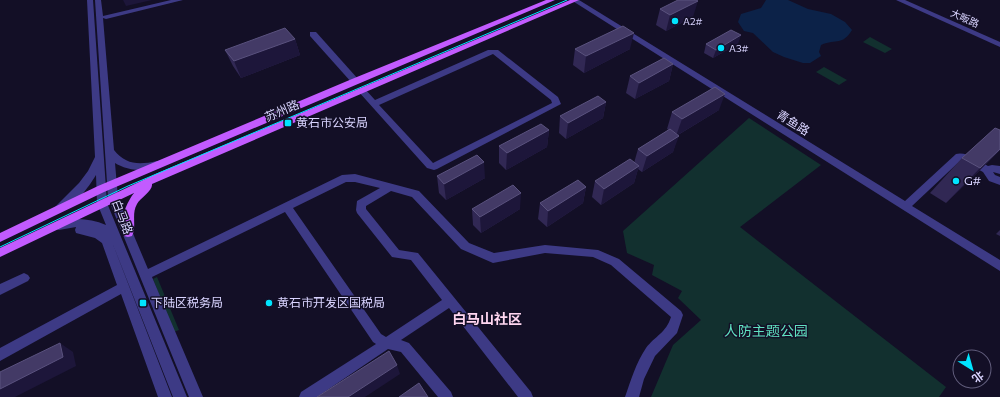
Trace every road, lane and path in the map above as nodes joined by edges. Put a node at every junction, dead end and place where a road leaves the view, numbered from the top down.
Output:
1 (90, 0) edge
2 (98, 0) edge
3 (180, 0) edge
4 (552, 0) edge
5 (575, 0) edge
6 (899, 0) edge
7 (160, 2) edge
8 (106, 17) dead end
9 (313, 34) dead end
10 (1000, 45) edge
11 (355, 81) junction
12 (362, 91) junction
13 (373, 104) junction
14 (104, 150) junction
15 (161, 163) junction
16 (987, 170) junction
17 (1000, 170) edge
18 (161, 176) junction
19 (1000, 181) edge
20 (112, 184) junction
21 (390, 187) junction
22 (101, 189) junction
23 (113, 198) junction
24 (102, 203) junction
25 (287, 207) junction
26 (905, 207) junction
27 (50, 214) junction
28 (48, 230) junction
29 (80, 230) dead end
30 (128, 233) junction
31 (0, 238) edge
32 (119, 244) junction
33 (0, 252) edge
34 (1000, 266) edge
35 (146, 275) junction
36 (24, 278) dead end
37 (123, 286) junction
38 (0, 290) edge
39 (450, 301) junction
40 (387, 343) junction
41 (0, 355) edge
42 (166, 397) edge
43 (180, 397) edge
44 (196, 397) edge
45 (306, 397) edge
46 (446, 397) edge
47 (526, 397) edge
48 (632, 397) edge

1 - 14 street, 白马路
2 - 14 street, 白马路
3 - 7 street
4 - 11 main road, 苏州路
5 - 12 main road, 苏州路
5 - 26 street, 青鱼路
6 - 10 street, 大畈路
7 - 8 street
9 - 11 street
11 - 15 main road, 苏州路
12 - 13 street
12 - 18 main road, 苏州路
13 - 13 street
14 - 15 street
14 - 20 street, 白马路
14 - 22 street, 白马路
14 - 27 street
15 - 20 main road, 苏州路
16 - 17 street
16 - 19 street
16 - 26 street
18 - 23 main road, 苏州路
18 - 30 main road
20 - 22 main road, 苏州路
20 - 23 street, 白马路
21 - 25 street
21 - 39 street
21 - 48 street
22 - 24 street, 白马路
22 - 27 main road, 苏州路
23 - 24 main road, 苏州路
23 - 30 street, 白马路
24 - 28 main road, 苏州路
24 - 32 street, 白马路
25 - 35 street
25 - 40 street
26 - 34 street, 青鱼路
27 - 31 main road, 苏州路
28 - 32 street
28 - 33 main road, 苏州路
29 - 37 street
30 - 35 street, 白马路
32 - 43 street, 白马路
35 - 44 street, 白马路
36 - 38 street
37 - 41 street
37 - 42 street
39 - 40 street
39 - 47 street
40 - 45 street
40 - 46 street

